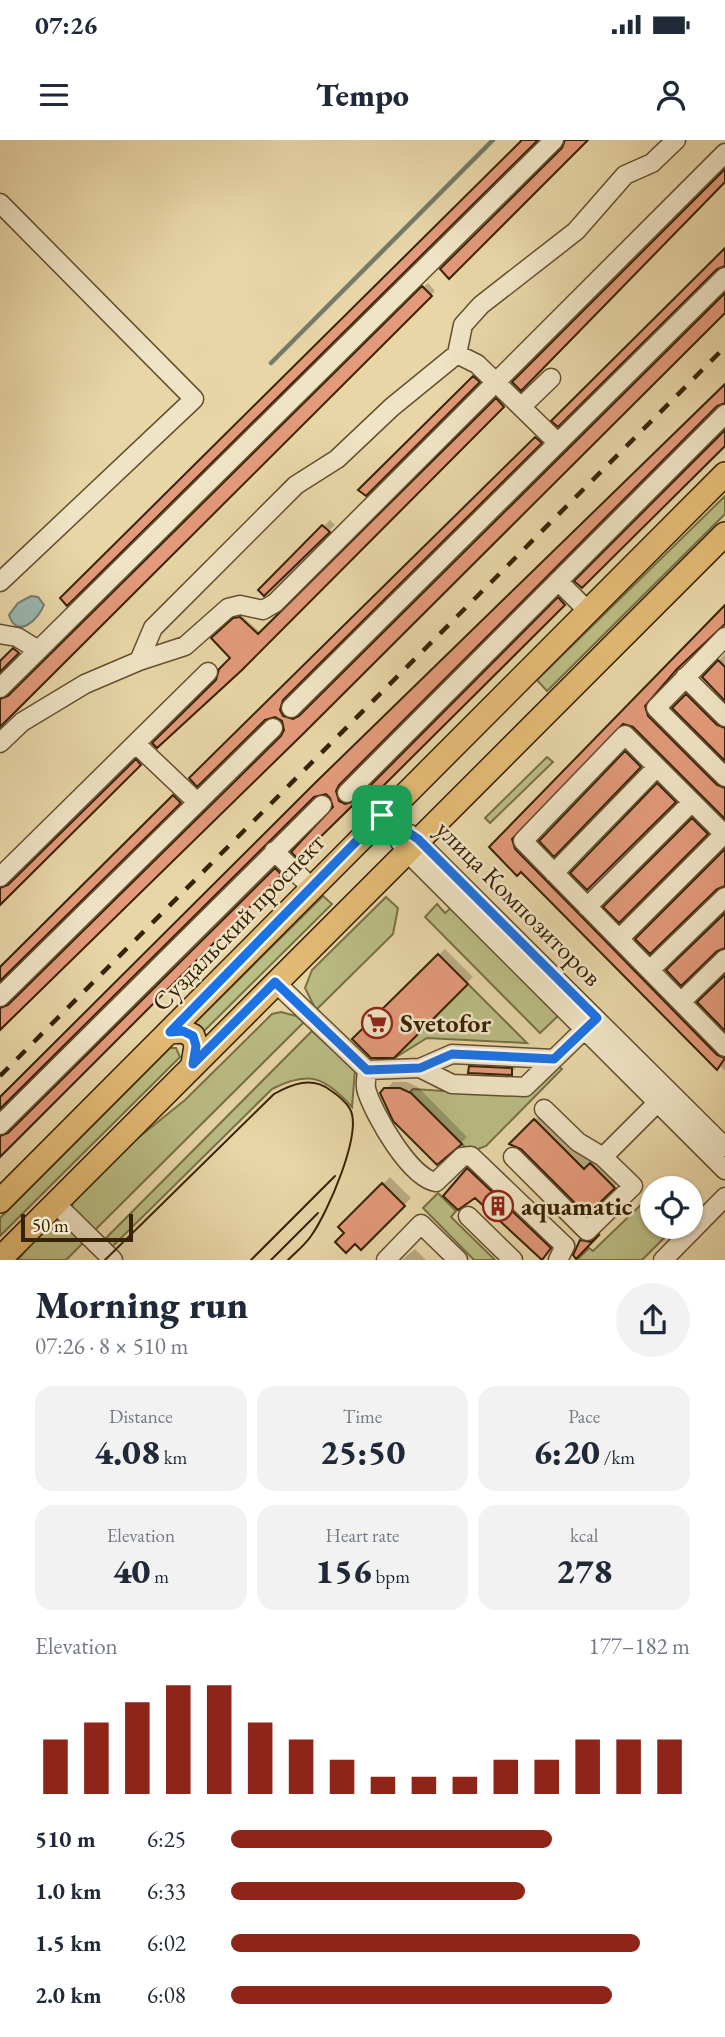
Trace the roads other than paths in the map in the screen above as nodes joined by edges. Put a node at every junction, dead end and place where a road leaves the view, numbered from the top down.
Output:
1 (554, 140) edge
2 (676, 140) edge
3 (725, 153) edge
4 (0, 203) edge
5 (725, 277) edge
6 (457, 354) junction
7 (551, 378) dead end
8 (497, 384) junction
9 (521, 407) junction
10 (725, 414) edge
11 (558, 443) junction
12 (725, 474) edge
13 (725, 534) edge
14 (558, 581) junction
15 (0, 582) edge
16 (588, 611) junction
17 (0, 634) edge
18 (722, 646) edge
19 (38, 650) junction
20 (139, 661) junction
21 (208, 672) dead end
22 (685, 677) junction
23 (0, 688) edge
24 (291, 708) dead end
25 (725, 717) edge
26 (273, 728) dead end
27 (0, 743) edge
28 (136, 744) junction
29 (657, 767) junction
30 (725, 778) edge
31 (347, 793) dead end
32 (196, 801) junction
33 (692, 802) junction
34 (322, 805) dead end
35 (382, 815) junction
36 (724, 834) edge
37 (412, 845) junction
38 (274, 851) junction
39 (554, 873) junction
40 (0, 877) edge
41 (311, 887) junction
42 (725, 897) edge
43 (587, 906) junction
44 (619, 939) junction
45 (725, 959) edge
46 (650, 970) junction
47 (275, 982) junction
48 (0, 997) edge
49 (681, 1002) junction
50 (591, 1024) junction
51 (719, 1027) edge
52 (170, 1032) junction
53 (725, 1047) edge
54 (554, 1059) junction
55 (193, 1064) junction
56 (420, 1068) junction
57 (367, 1070) junction
58 (664, 1097) junction
59 (544, 1109) dead end
60 (0, 1125) edge
61 (725, 1147) edge
62 (513, 1157) dead end
63 (603, 1157) junction
64 (725, 1170) edge
65 (725, 1198) edge
66 (0, 1201) edge
67 (55, 1203) junction
68 (468, 1216) dead end
69 (0, 1259) edge
70 (113, 1260) edge
71 (386, 1260) edge
72 (458, 1260) edge
73 (513, 1260) edge
74 (558, 1260) edge
75 (663, 1260) edge

1 - 19 street
2 - 6 street
3 - 8 street
4 - 15 street
5 - 11 street
6 - 8 street
6 - 20 street
7 - 9 street
8 - 9 street
8 - 20 street
9 - 11 street
10 - 14 street
11 - 24 street
12 - 16 main road, Суздальский проспект
13 - 37 main road
14 - 16 street
14 - 31 street
16 - 35 main road, Суздальский проспект
17 - 19 street
18 - 22 street
19 - 23 street
20 - 27 street
21 - 28 street
22 - 25 street
22 - 30 street
26 - 32 street
28 - 32 street
28 - 40 street
29 - 33 street
29 - 39 street
29 - 39 street
32 - 48 street
33 - 36 street
33 - 43 street
34 - 38 street
35 - 37 street, улица Композиторов
35 - 41 main road, Суздальский проспект
36 - 44 street
37 - 47 main road
37 - 50 street, улица Композиторов
38 - 41 street
38 - 60 street
39 - 43 street
41 - 52 main road, Суздальский проспект
42 - 46 street
43 - 44 street
44 - 46 street
45 - 49 street
46 - 49 street
47 - 55 main road
47 - 57 street
49 - 51 street
50 - 54 street
50 - 58 street, улица Композиторов
51 - 53 street
52 - 55 main road
52 - 66 main road, Суздальский проспект
54 - 56 street
54 - 56 street
55 - 67 main road
56 - 57 street
57 - 74 street
58 - 61 street, улица Композиторов
58 - 63 street
58 - 64 street, улица Композиторов
59 - 63 street
62 - 63 street
65 - 75 street
67 - 69 main road
67 - 70 street
68 - 73 street
71 - 72 street

